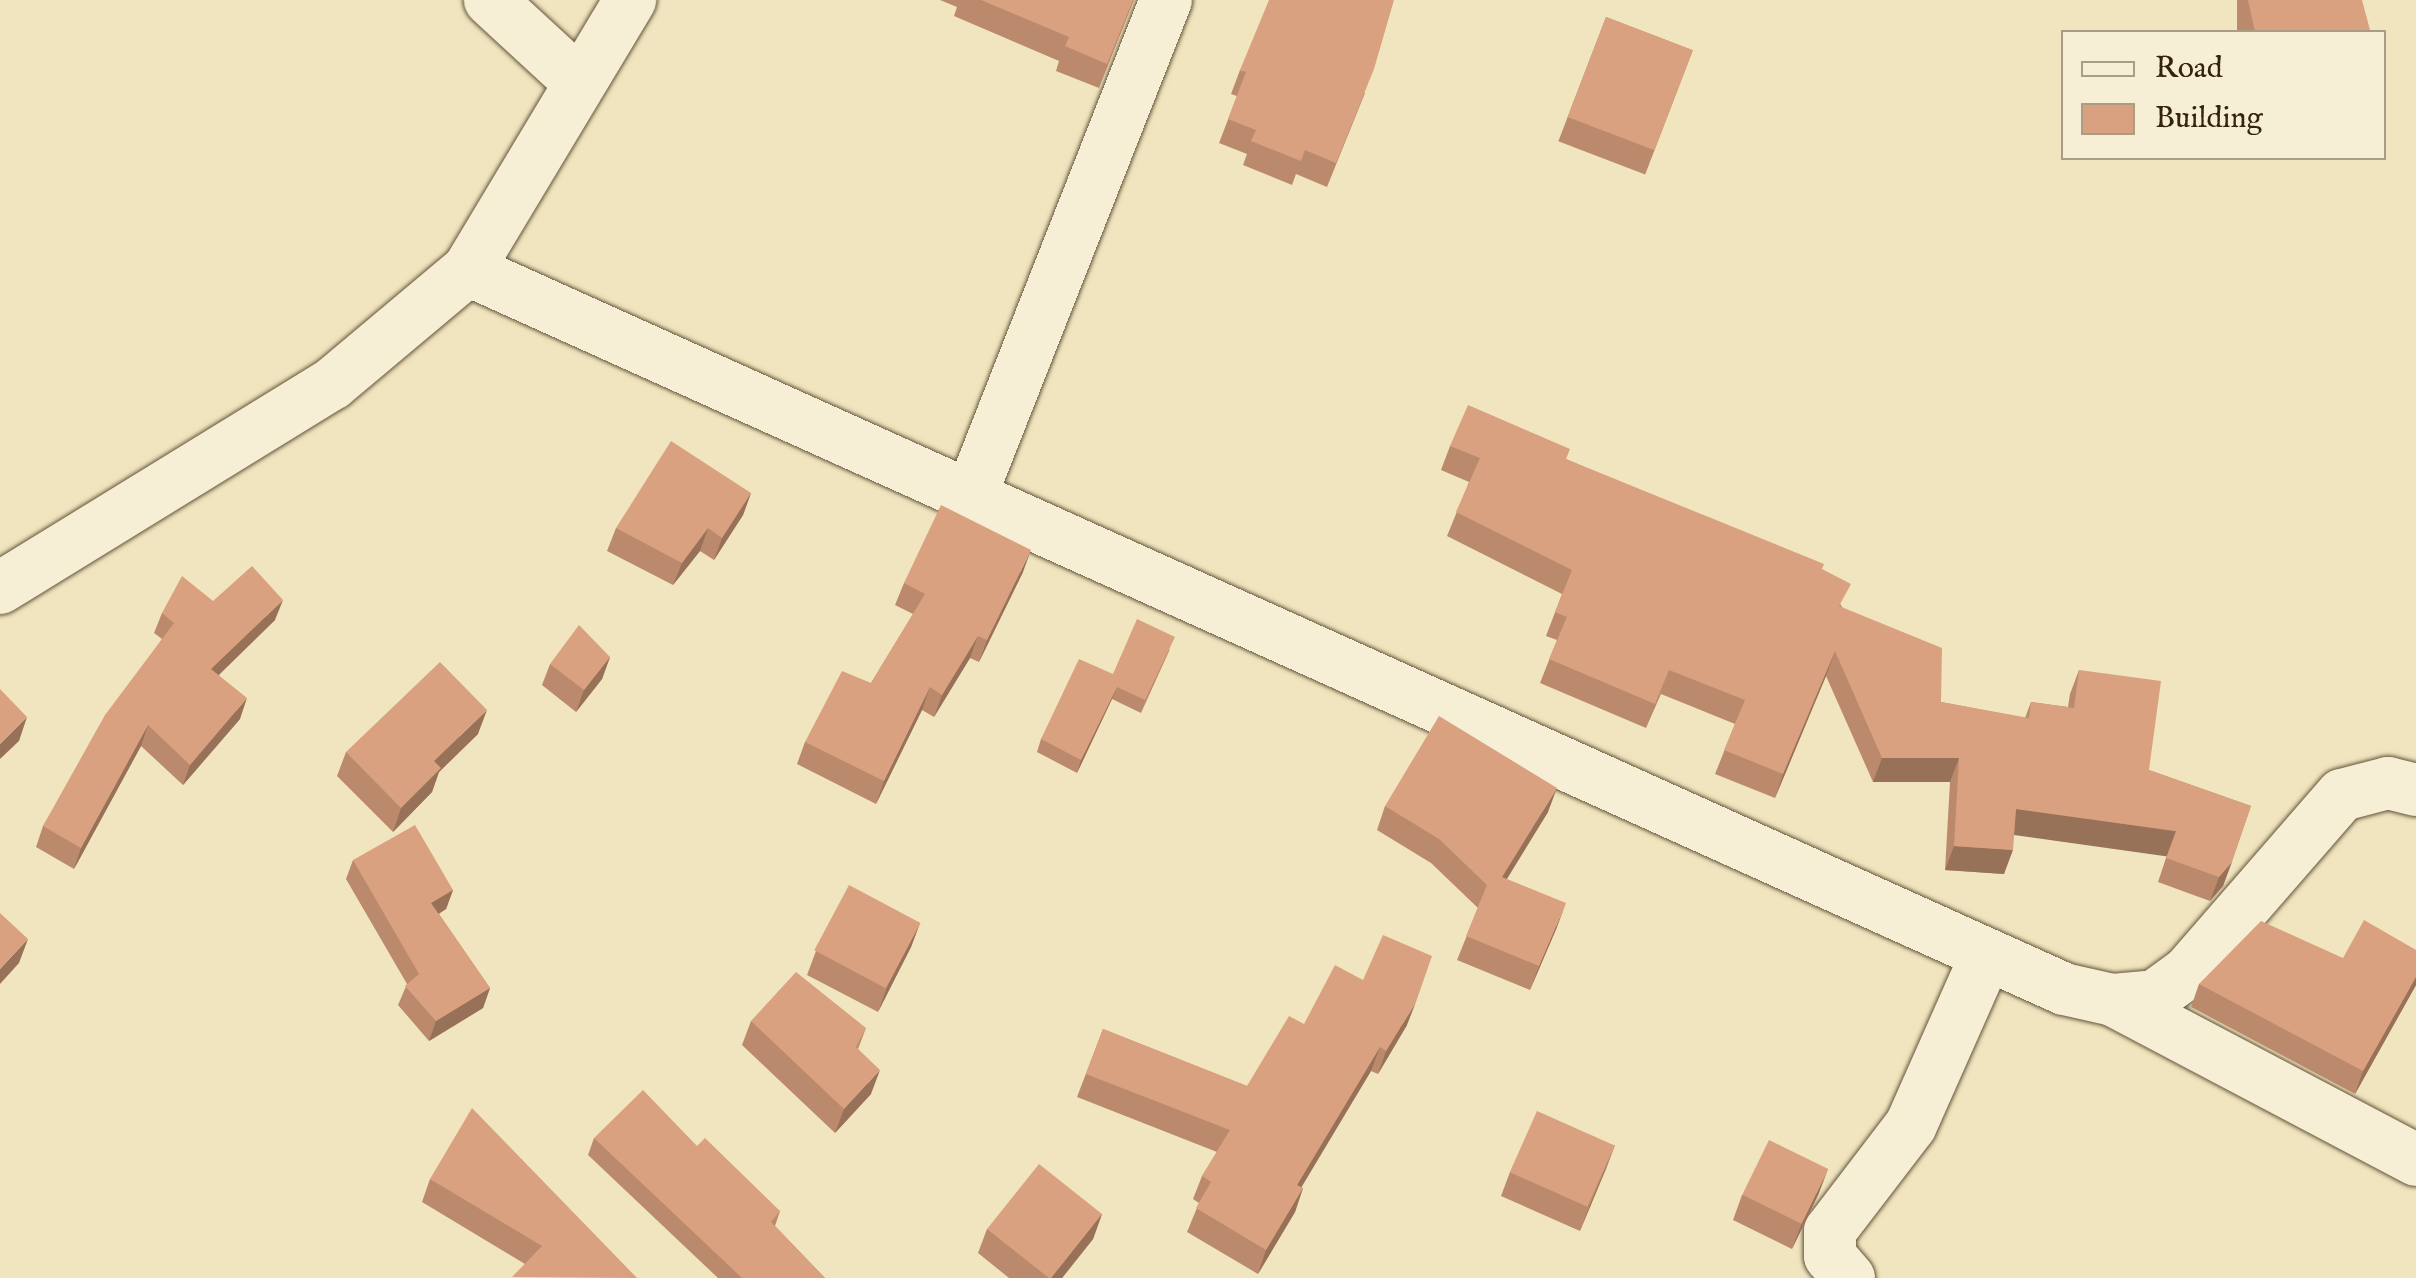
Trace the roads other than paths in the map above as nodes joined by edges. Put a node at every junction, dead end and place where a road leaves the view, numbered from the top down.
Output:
1 (490, 0) edge
2 (630, 0) edge
3 (1166, 0) edge
4 (579, 82) junction
5 (468, 270) junction
6 (970, 496) junction
7 (0, 588) edge
8 (2416, 790) edge
9 (1985, 958) junction
10 (2114, 1000) junction
11 (2416, 1160) edge
12 (1850, 1278) edge

1 - 4 street
2 - 4 street
3 - 6 street
4 - 5 street
5 - 6 street
5 - 7 street
6 - 9 street
8 - 10 street
9 - 10 street
9 - 12 street
10 - 11 street

